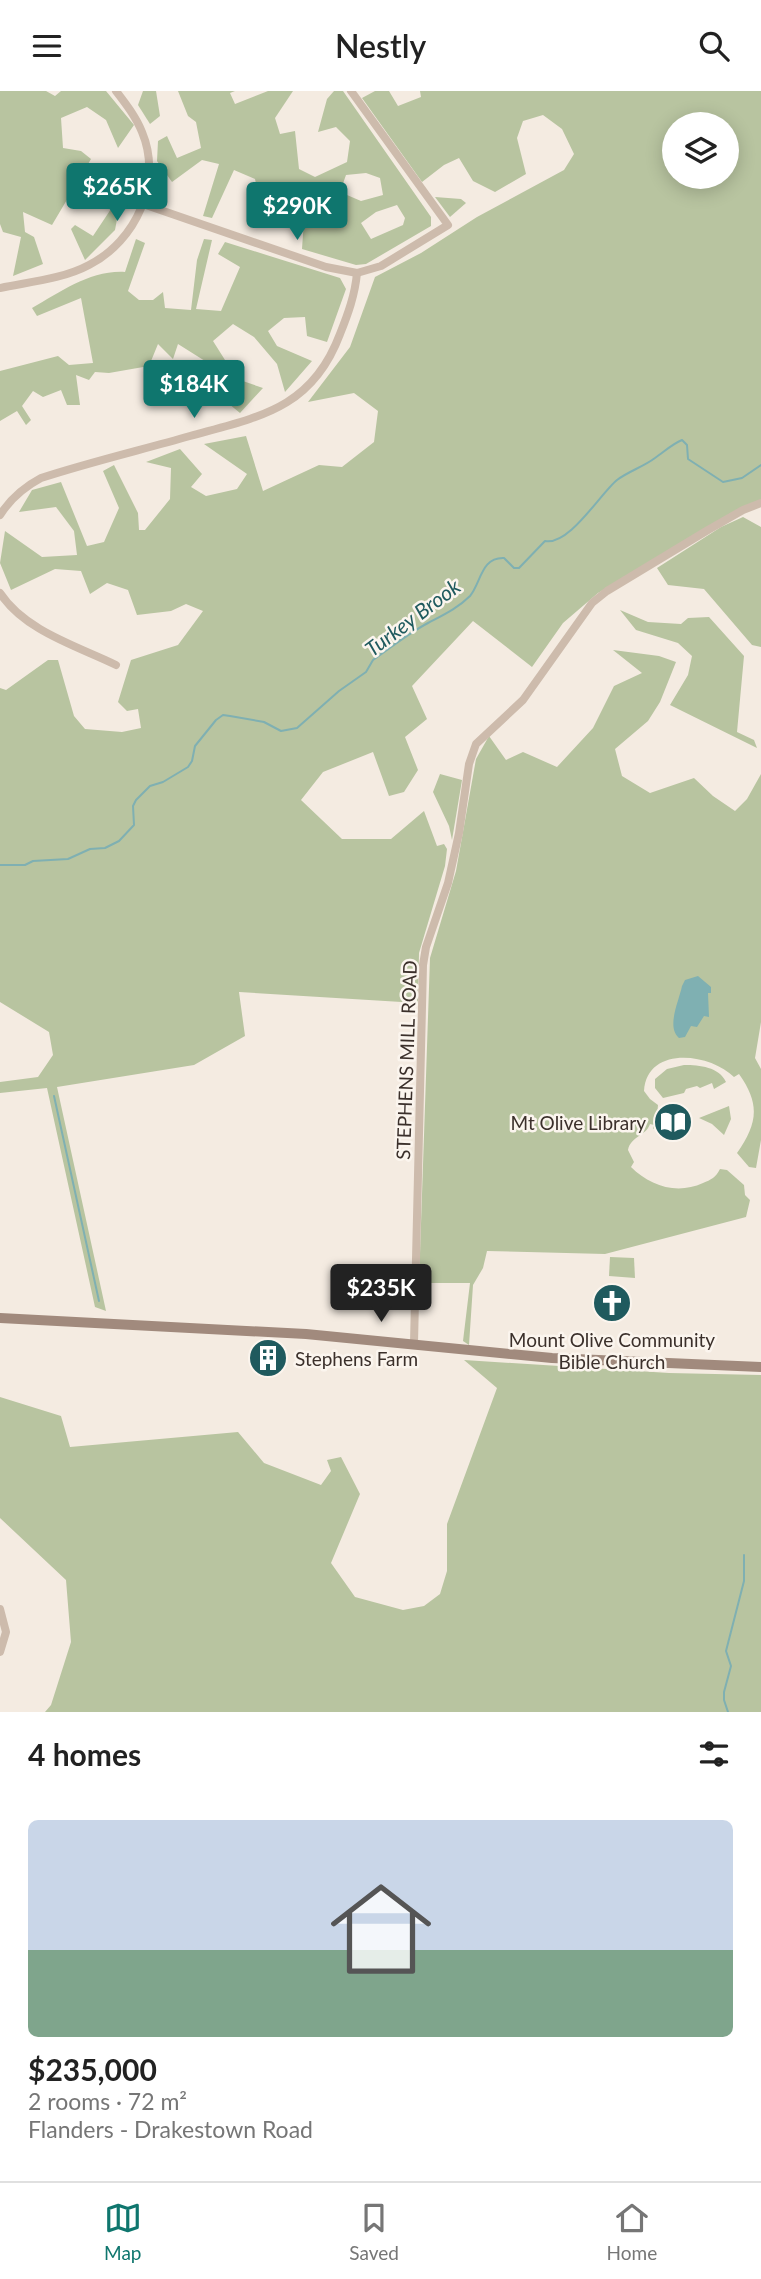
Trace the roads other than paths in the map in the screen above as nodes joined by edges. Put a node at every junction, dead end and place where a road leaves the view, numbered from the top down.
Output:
1 (116, 91) edge
2 (351, 91) edge
3 (143, 204) junction
4 (357, 273) junction
5 (0, 288) edge
6 (761, 503) edge
7 (0, 515) edge
8 (0, 593) edge
9 (116, 665) dead end
10 (0, 1318) edge
11 (414, 1343) junction
12 (761, 1367) edge
13 (0, 1609) edge
14 (0, 1652) edge

1 - 3 street
2 - 4 street
3 - 4 street
3 - 5 street
4 - 7 street
6 - 11 street, STEPHENS MILL ROAD
8 - 9 street
10 - 11 street
11 - 12 street
13 - 14 street

